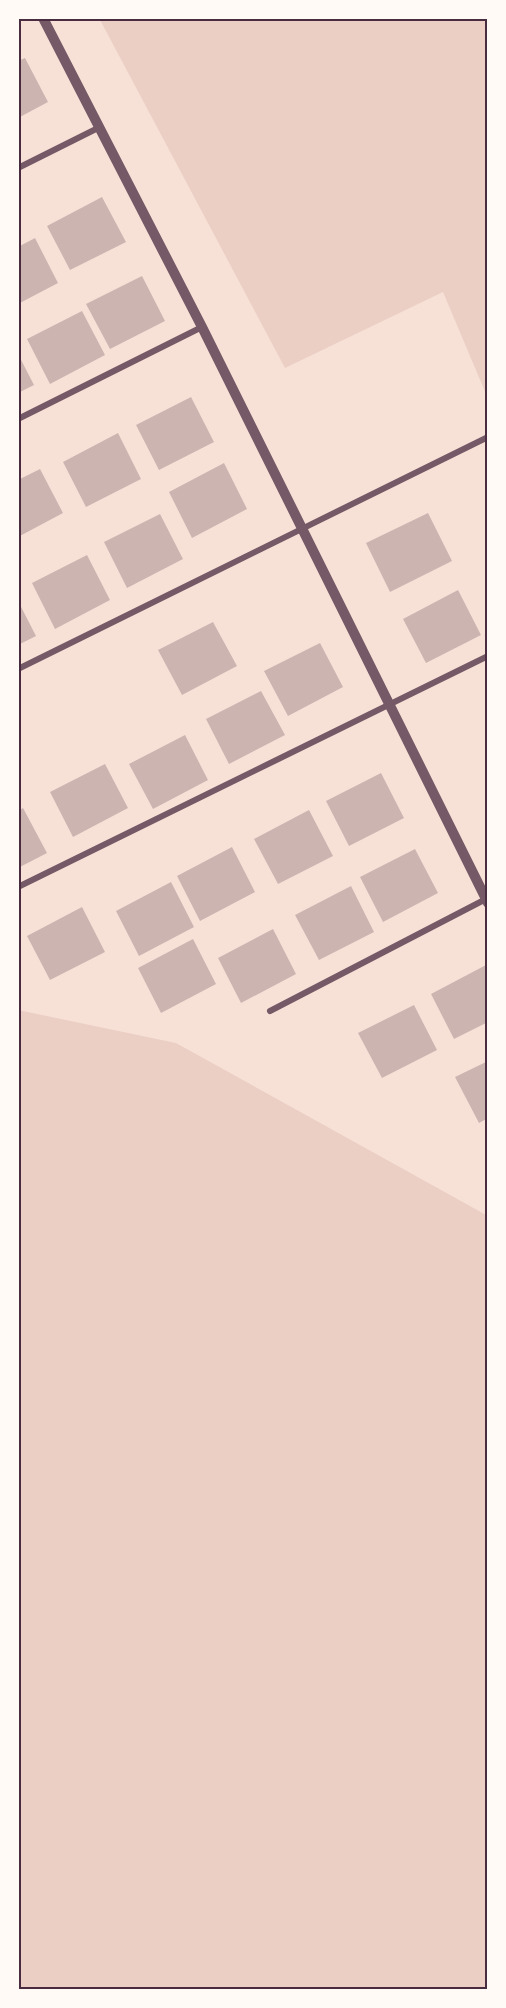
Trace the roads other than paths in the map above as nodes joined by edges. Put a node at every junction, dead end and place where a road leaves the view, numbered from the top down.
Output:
1 (43, 18) edge
2 (98, 128) junction
3 (18, 168) edge
4 (202, 327) junction
5 (18, 419) edge
6 (488, 437) edge
7 (303, 529) junction
8 (488, 656) edge
9 (18, 669) edge
10 (389, 704) junction
11 (18, 887) edge
12 (487, 901) edge
13 (270, 1011) dead end

1 - 2 street
2 - 3 street
2 - 4 street
4 - 5 street
4 - 7 street
6 - 7 street
7 - 9 street
7 - 10 street
8 - 10 street
10 - 11 street
10 - 12 street
12 - 13 street

